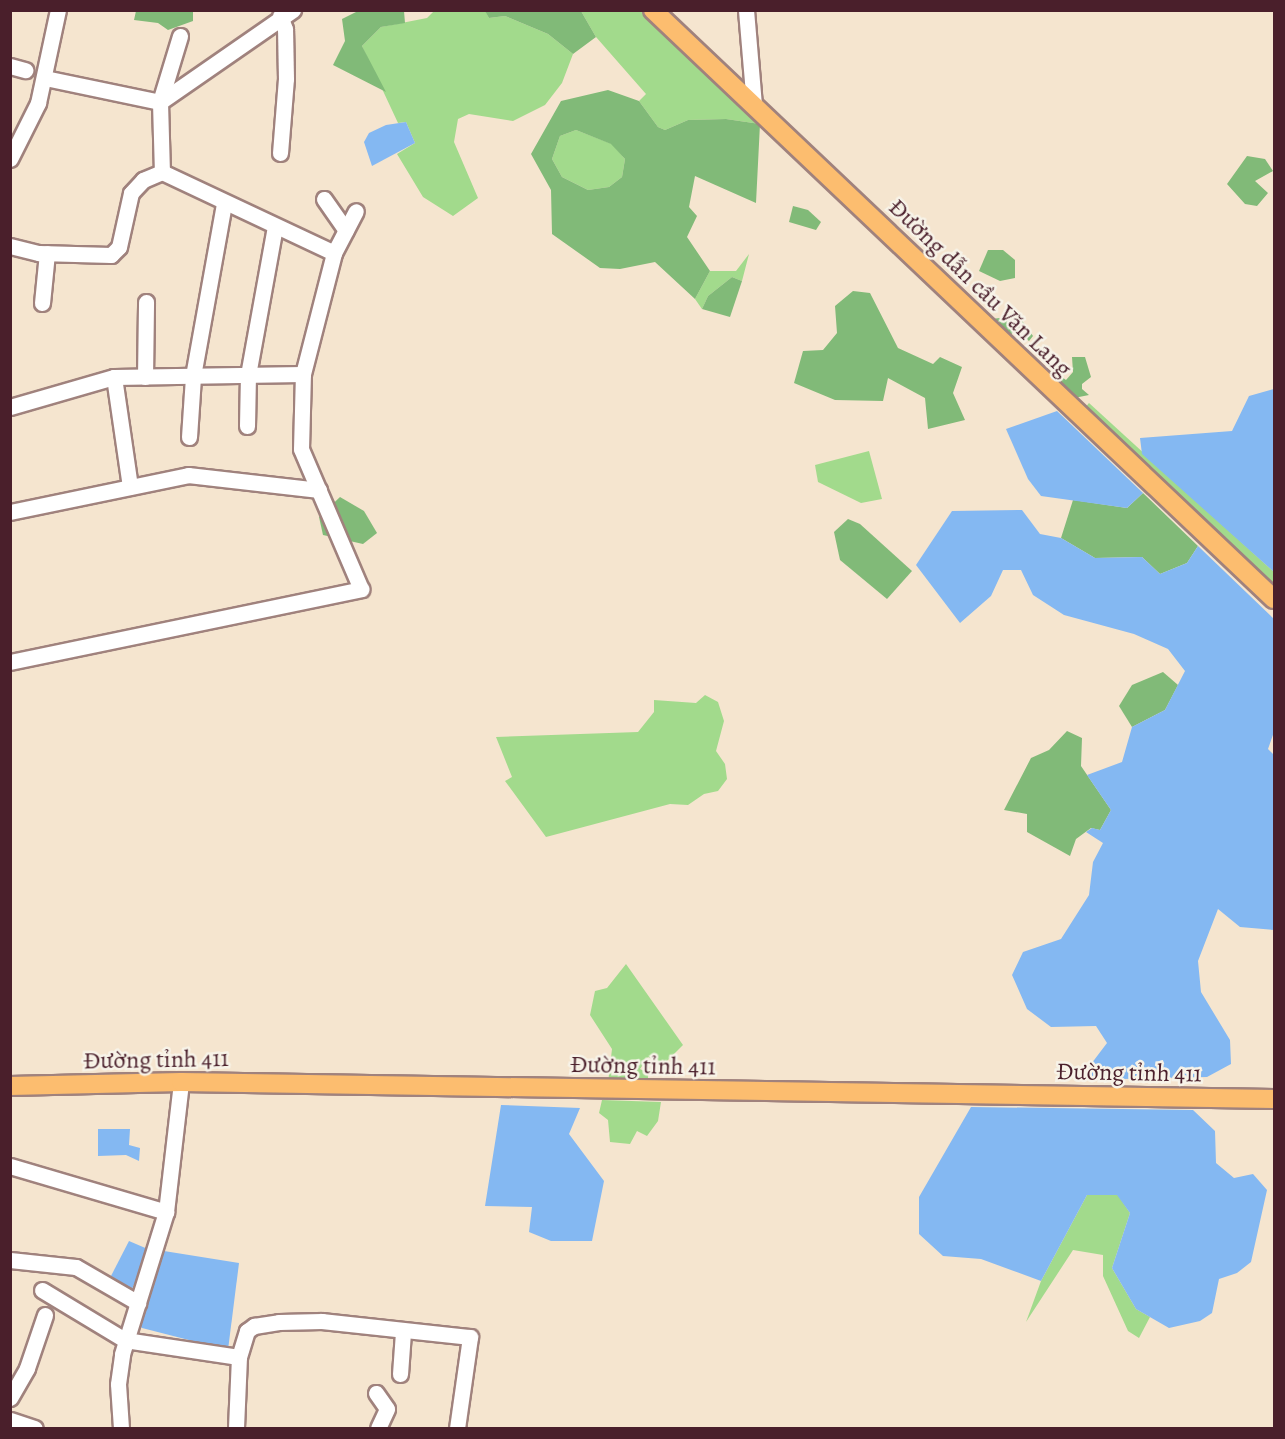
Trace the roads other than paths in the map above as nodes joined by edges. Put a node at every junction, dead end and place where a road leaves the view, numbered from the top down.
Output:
1 (58, 10) edge
2 (653, 10) edge
3 (746, 10) edge
4 (287, 13) edge
5 (180, 36) dead end
6 (45, 78) junction
7 (160, 102) junction
8 (754, 106) junction
9 (279, 153) dead end
10 (10, 159) edge
11 (162, 172) junction
12 (324, 199) dead end
13 (224, 203) junction
14 (356, 211) dead end
15 (275, 226) junction
16 (346, 230) junction
17 (10, 246) edge
18 (47, 253) junction
19 (334, 253) junction
20 (146, 302) dead end
21 (42, 303) dead end
22 (303, 374) junction
23 (249, 375) junction
24 (193, 376) junction
25 (114, 377) junction
26 (144, 377) junction
27 (10, 407) edge
28 (247, 426) dead end
29 (189, 437) dead end
30 (130, 487) junction
31 (319, 490) junction
32 (10, 512) edge
33 (1275, 598) edge
34 (10, 662) edge
35 (181, 1082) junction
36 (10, 1086) edge
37 (1275, 1099) edge
38 (10, 1166) edge
39 (166, 1212) junction
40 (10, 1260) edge
41 (42, 1290) dead end
42 (138, 1303) junction
43 (45, 1315) dead end
44 (403, 1332) junction
45 (125, 1340) junction
46 (239, 1357) junction
47 (400, 1374) dead end
48 (376, 1393) dead end
49 (10, 1398) edge
50 (10, 1420) edge
51 (35, 1428) edge
52 (121, 1428) edge
53 (231, 1428) edge
54 (237, 1428) edge
55 (378, 1428) edge
56 (457, 1428) edge

1 - 6 street
2 - 8 main road, Đường dẫn cầu Văn Lang
3 - 8 street
4 - 7 street
4 - 9 street
5 - 7 street
6 - 7 street
6 - 10 street
7 - 11 street
8 - 33 main road, Đường dẫn cầu Văn Lang
11 - 13 street
11 - 18 street
12 - 16 street
13 - 15 street
13 - 24 street
14 - 16 street
15 - 19 street
15 - 23 street
16 - 19 street
17 - 18 street
18 - 21 street
19 - 22 street
20 - 26 street
22 - 23 street
22 - 31 street
23 - 24 street
23 - 28 street
24 - 26 street
24 - 29 street
25 - 26 street
25 - 27 street
25 - 30 street
30 - 31 street
30 - 32 street
31 - 34 street
35 - 36 main road, Đường tỉnh 411
35 - 37 main road, Đường tỉnh 411
35 - 39 street
38 - 39 street
39 - 42 street
40 - 42 street
41 - 45 street
42 - 45 street
43 - 49 street
44 - 46 street
44 - 47 street
44 - 56 street
45 - 46 street
45 - 52 street
46 - 54 street
48 - 55 street
50 - 51 street
53 - 54 street

